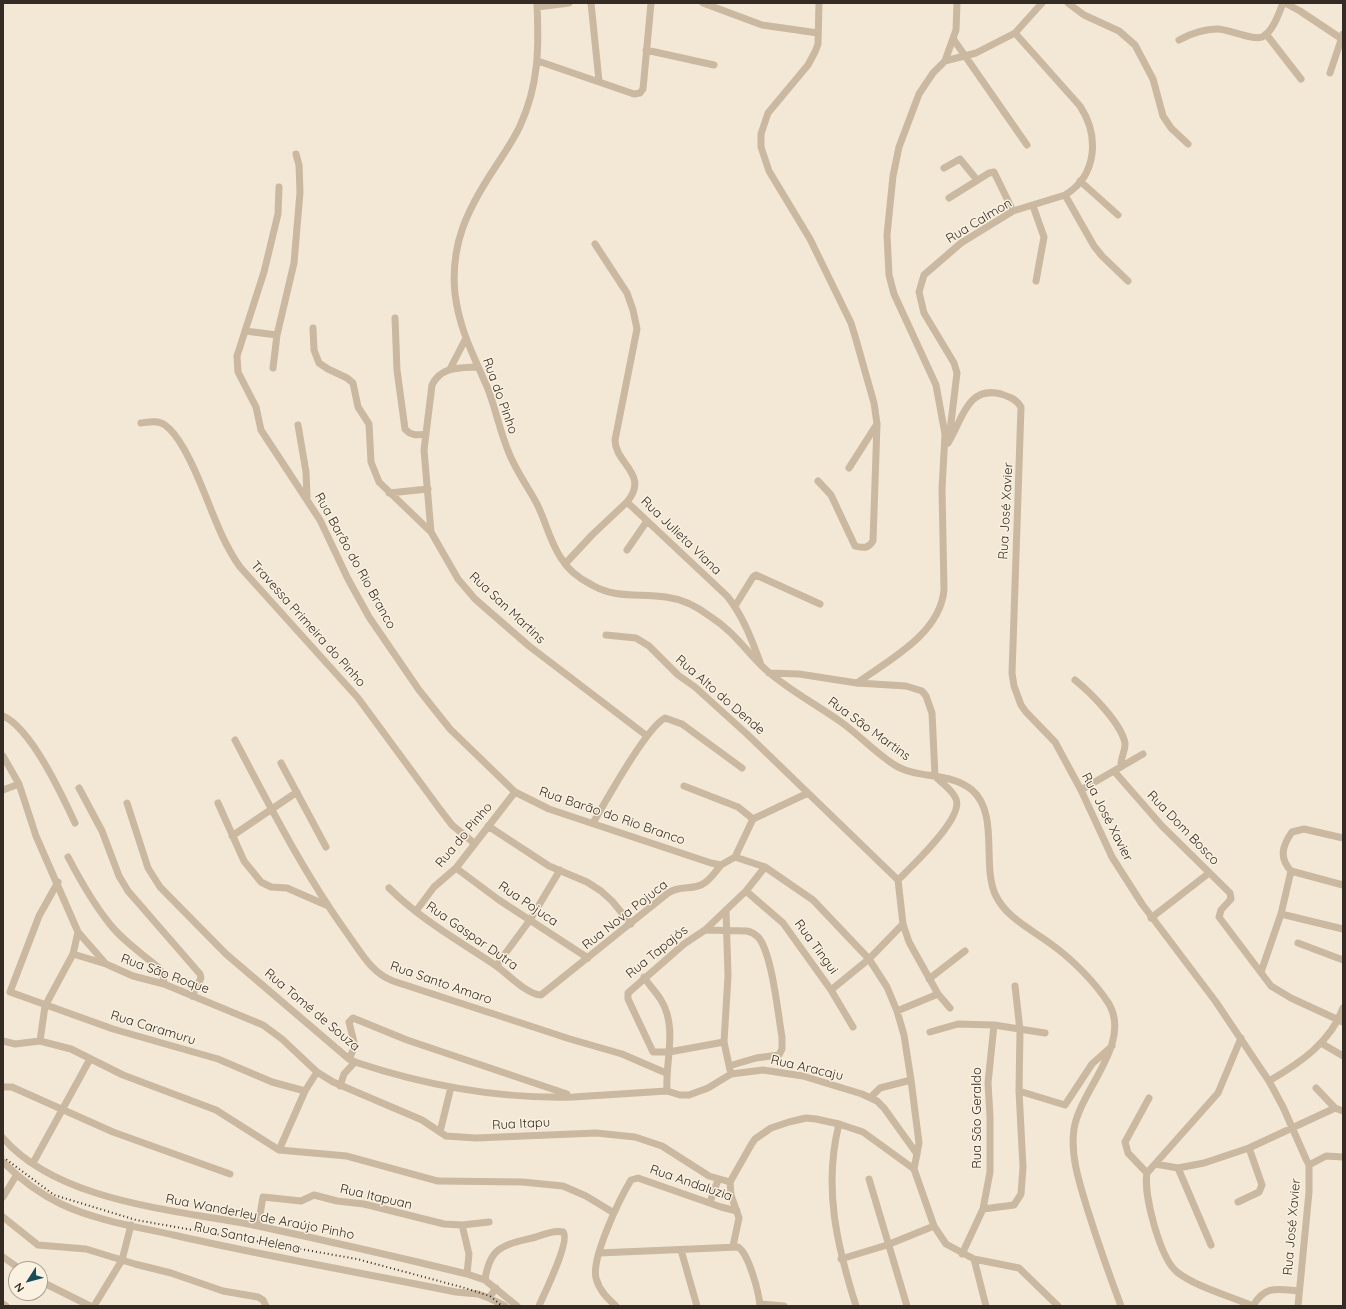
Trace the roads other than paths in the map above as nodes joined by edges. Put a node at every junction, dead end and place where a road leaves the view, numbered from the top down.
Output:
1 (569, 3) edge
2 (591, 3) edge
3 (651, 3) edge
4 (703, 3) edge
5 (819, 3) edge
6 (957, 3) edge
7 (1042, 3) edge
8 (1068, 3) edge
9 (1284, 3) edge
10 (537, 5) edge
11 (818, 33) junction
12 (1015, 33) junction
13 (1266, 34) junction
14 (1342, 37) edge
15 (954, 40) junction
16 (1179, 40) dead end
17 (646, 50) junction
18 (964, 57) junction
19 (538, 61) junction
20 (945, 61) junction
21 (714, 65) dead end
22 (1330, 73) dead end
23 (1301, 79) dead end
24 (599, 81) junction
25 (1188, 144) dead end
26 (1027, 145) dead end
27 (296, 154) dead end
28 (944, 168) dead end
29 (977, 180) junction
30 (1080, 181) junction
31 (279, 187) dead end
32 (1065, 195) junction
33 (949, 198) dead end
34 (1033, 206) junction
35 (1012, 211) junction
36 (1118, 215) dead end
37 (595, 244) dead end
38 (1036, 281) dead end
39 (1128, 281) dead end
40 (395, 318) dead end
41 (313, 328) dead end
42 (245, 330) junction
43 (277, 335) junction
44 (465, 340) junction
45 (478, 367) junction
46 (273, 368) dead end
47 (450, 369) junction
48 (141, 422) dead end
49 (877, 424) junction
50 (298, 425) dead end
51 (426, 434) junction
52 (948, 443) junction
53 (946, 451) junction
54 (849, 468) dead end
55 (818, 481) dead end
56 (428, 489) junction
57 (389, 493) junction
58 (307, 498) junction
59 (627, 502) junction
60 (647, 521) junction
61 (431, 532) junction
62 (626, 550) dead end
63 (565, 564) junction
64 (820, 604) dead end
65 (735, 606) junction
66 (606, 634) dead end
67 (761, 665) junction
68 (769, 673) junction
69 (1076, 680) dead end
70 (856, 683) junction
71 (3, 716) edge
72 (647, 736) junction
73 (235, 740) dead end
74 (1143, 754) dead end
75 (3, 756) edge
76 (281, 763) dead end
77 (1121, 767) junction
78 (742, 768) dead end
79 (1114, 771) junction
80 (935, 776) junction
81 (19, 784) junction
82 (684, 786) dead end
83 (79, 788) dead end
84 (3, 790) edge
85 (1081, 790) junction
86 (297, 792) junction
87 (515, 792) junction
88 (808, 793) junction
89 (127, 803) dead end
90 (218, 803) dead end
91 (272, 810) junction
92 (753, 819) junction
93 (75, 823) dead end
94 (593, 823) junction
95 (488, 826) junction
96 (232, 836) junction
97 (1343, 838) edge
98 (474, 843) junction
99 (326, 847) dead end
100 (68, 857) dead end
101 (735, 857) junction
102 (721, 865) junction
103 (765, 867) junction
104 (456, 868) junction
105 (560, 870) junction
106 (1208, 873) junction
107 (1290, 874) junction
108 (898, 880) junction
109 (58, 882) junction
110 (1343, 884) edge
111 (389, 888) dead end
112 (746, 891) junction
113 (326, 905) junction
114 (726, 910) junction
115 (416, 912) junction
116 (1281, 914) junction
117 (1151, 918) junction
118 (530, 920) junction
119 (631, 924) junction
120 (903, 924) junction
121 (1343, 929) edge
122 (705, 930) junction
123 (728, 931) junction
124 (78, 932) junction
125 (1298, 943) dead end
126 (965, 951) dead end
127 (73, 954) junction
128 (588, 958) junction
129 (869, 959) junction
130 (1343, 960) edge
131 (106, 964) junction
132 (496, 966) junction
133 (1260, 972) junction
134 (644, 977) junction
135 (929, 979) junction
136 (164, 984) junction
137 (1015, 986) dead end
138 (832, 990) junction
139 (6, 991) edge
140 (546, 993) joint
141 (938, 994) junction
142 (192, 996) junction
143 (45, 1006) junction
144 (950, 1008) dead end
145 (1343, 1008) edge
146 (897, 1011) junction
147 (1341, 1021) edge
148 (994, 1025) junction
149 (853, 1027) dead end
150 (1020, 1030) junction
151 (930, 1032) dead end
152 (1046, 1033) dead end
153 (1241, 1038) junction
154 (3, 1041) edge
155 (40, 1041) junction
156 (724, 1042) junction
157 (1321, 1043) junction
158 (1112, 1046) junction
159 (669, 1052) junction
160 (1343, 1056) edge
161 (90, 1059) junction
162 (352, 1061) junction
163 (730, 1070) junction
164 (317, 1072) junction
165 (666, 1073) junction
166 (911, 1080) junction
167 (1270, 1081) junction
168 (340, 1086) junction
169 (3, 1087) edge
170 (451, 1087) junction
171 (1316, 1088) dead end
172 (305, 1091) junction
173 (667, 1091) junction
174 (1019, 1091) junction
175 (572, 1097) junction
176 (871, 1097) junction
177 (1149, 1098) dead end
178 (61, 1108) junction
179 (1335, 1108) junction
180 (1343, 1111) edge
181 (839, 1124) junction
182 (1293, 1129) junction
183 (440, 1132) junction
184 (3, 1138) edge
185 (1249, 1148) junction
186 (279, 1150) junction
187 (917, 1154) junction
188 (1343, 1157) edge
189 (3, 1162) edge
190 (32, 1163) junction
191 (1155, 1164) junction
192 (1308, 1165) junction
193 (1178, 1168) junction
194 (914, 1169) junction
195 (1147, 1173) junction
196 (230, 1174) dead end
197 (16, 1176) junction
198 (869, 1179) dead end
199 (718, 1180) junction
200 (730, 1182) junction
201 (3, 1197) edge
202 (710, 1202) junction
203 (1238, 1202) dead end
204 (983, 1208) junction
205 (737, 1211) junction
206 (614, 1213) junction
207 (3, 1217) edge
208 (489, 1222) dead end
209 (131, 1225) junction
210 (462, 1225) junction
211 (258, 1226) junction
212 (934, 1226) junction
213 (887, 1245) junction
214 (1211, 1245) dead end
215 (733, 1246) junction
216 (681, 1250) junction
217 (599, 1253) junction
218 (962, 1254) junction
219 (841, 1259) junction
220 (974, 1259) junction
221 (122, 1260) junction
222 (467, 1274) junction
223 (485, 1280) junction
224 (48, 1285) edge
225 (496, 1288) junction
226 (1298, 1291) junction
227 (489, 1298) junction
228 (3, 1304) edge
229 (81, 1304) edge
230 (760, 1305) edge
231 (6, 1306) edge
232 (90, 1306) edge
233 (94, 1306) edge
234 (266, 1306) edge
235 (505, 1306) edge
236 (517, 1306) edge
237 (538, 1306) edge
238 (616, 1306) edge
239 (697, 1306) edge
240 (784, 1306) edge
241 (856, 1306) edge
242 (907, 1306) edge
243 (986, 1306) edge
244 (1058, 1306) edge
245 (1121, 1306) edge
246 (1253, 1306) edge
247 (1298, 1306) edge

1 - 10 street
2 - 24 street
3 - 17 street
4 - 11 street
5 - 11 street
6 - 15 street
7 - 12 street
8 - 25 street
9 - 13 street
9 - 14 street
10 - 19 street, Rua do Pinho
11 - 49 street
12 - 18 street
12 - 30 street, Rua Calmon
13 - 16 street
13 - 23 street
14 - 22 street
15 - 18 street
15 - 20 street
17 - 21 street
17 - 24 street
18 - 20 street
18 - 26 street
19 - 24 street
19 - 44 street, Rua do Pinho
20 - 53 street
27 - 43 street
28 - 29 street
29 - 33 street
29 - 35 street
30 - 32 street, Rua Calmon
30 - 36 street
31 - 42 street, Rua Barão do Rio Branco
32 - 34 street, Rua Calmon
32 - 39 street
34 - 35 street, Rua Calmon
34 - 38 street
35 - 52 street, Rua Calmon
37 - 59 street
40 - 51 street
41 - 57 street
42 - 43 street
42 - 58 street, Rua Barão do Rio Branco
43 - 46 street
44 - 45 street, Rua do Pinho
44 - 47 street
45 - 47 street
45 - 63 street, Rua do Pinho
47 - 51 street, Rua San Martins
48 - 98 street, Travessa Primeira do Pinho
49 - 54 street
49 - 55 street
50 - 58 street
51 - 56 street, Rua San Martins
52 - 53 street, Rua Calmon
52 - 85 street, Rua José Xavier
53 - 70 street
56 - 57 street
56 - 61 street, Rua San Martins
57 - 61 street
58 - 87 street, Rua Barão do Rio Branco
59 - 60 street, Rua Julieta Viana
59 - 63 street, Rua Julieta Viana
60 - 62 street
60 - 65 street, Rua Julieta Viana
61 - 72 street, Rua San Martins
63 - 67 street, Rua do Pinho
64 - 65 street
65 - 67 street, Rua Julieta Viana
66 - 88 street, Rua Alto do Dende
67 - 68 street, Rua do Pinho
68 - 70 street, Rua São Martins
68 - 80 street, Rua São Martins
69 - 77 street
70 - 80 street, Rua São Martins
71 - 93 street
72 - 78 street
72 - 94 street
73 - 91 street, Rua Santo Amaro
74 - 77 street
75 - 81 street, Rua São Roque
76 - 86 street
77 - 79 street
79 - 85 street
79 - 106 street, Rua Dom Bosco
80 - 108 street
80 - 158 street, Rua São Martins
81 - 84 street
81 - 109 street, Rua São Roque
82 - 92 street
83 - 142 street
85 - 117 street, Rua José Xavier
86 - 91 street
86 - 99 street
87 - 94 street, Rua Barão do Rio Branco
87 - 95 street, Rua do Pinho
88 - 92 street
88 - 108 street, Rua Alto do Dende
89 - 162 street, Rua Tomé de Souza
90 - 96 street
91 - 96 street
91 - 113 street, Rua Santo Amaro
92 - 101 street
94 - 102 street, Rua Barão do Rio Branco
95 - 98 street, Rua do Pinho
95 - 105 street
96 - 113 street
97 - 107 street
98 - 104 street, Rua do Pinho
100 - 136 street
101 - 102 street
101 - 103 street
102 - 119 street, Rua Nova Pojuca
103 - 112 street, Rua Tapajós
103 - 129 street
104 - 115 street, Rua do Pinho
104 - 118 street, Rua Pojuca
105 - 118 street
105 - 119 street
106 - 117 street
106 - 133 street, Rua Dom Bosco
107 - 110 street
107 - 116 street
108 - 120 street
109 - 124 street, Rua São Roque
109 - 139 street, Rua Caramuru
111 - 115 street, Rua Gaspar Dutra
112 - 114 street, Rua Tapajós
112 - 138 street, Rua Tingui
113 - 165 street, Rua Santo Amaro
114 - 122 street, Rua Tapajós
114 - 123 street
115 - 132 street, Rua Gaspar Dutra
116 - 121 street
116 - 133 street
117 - 153 street, Rua José Xavier
118 - 128 street, Rua Pojuca
118 - 132 street
119 - 128 street, Rua Nova Pojuca
120 - 129 street
120 - 135 street
122 - 123 street
122 - 134 street, Rua Tapajós
123 - 156 street
123 - 163 street
124 - 127 street
124 - 131 street, Rua São Roque
125 - 130 street
126 - 135 street
127 - 131 street
127 - 143 street
128 - 140 street, Rua Nova Pojuca
129 - 138 street
129 - 146 street
131 - 136 street, Rua São Roque
132 - 140 street, Rua Gaspar Dutra
133 - 147 street
134 - 159 street
134 - 159 street, Rua Tapajós
135 - 141 street
136 - 142 street, Rua São Roque
137 - 150 street
138 - 149 street, Rua Tingui
139 - 143 street, Rua Caramuru
141 - 144 street
141 - 146 street
142 - 164 street, Rua São Roque
143 - 155 street
143 - 172 street, Rua Caramuru
145 - 147 street
146 - 166 street
147 - 157 street
148 - 150 street
148 - 151 street
148 - 204 street, Rua São Geraldo
150 - 152 street
150 - 174 street
153 - 167 street, Rua José Xavier
153 - 191 street
154 - 155 street
155 - 161 street
156 - 159 street, Rua Tapajós
156 - 163 street
157 - 160 street
157 - 167 street
158 - 174 street
158 - 245 street
159 - 165 street
161 - 178 street
161 - 186 street
162 - 168 street
162 - 170 street, Rua Tomé de Souza
162 - 175 street
163 - 173 street, Rua Aracaju
163 - 176 street, Rua Aracaju
164 - 168 street, Rua Itapu
164 - 172 street
165 - 173 street
166 - 176 street
166 - 187 street
167 - 182 street, Rua José Xavier
168 - 183 street, Rua Itapu
169 - 178 street
170 - 175 street, Rua Tomé de Souza
170 - 183 street
171 - 179 street
172 - 186 street
173 - 175 street, Rua Aracaju
174 - 204 street
176 - 187 street, Rua Aracaju
177 - 195 street
178 - 190 street
178 - 196 street
179 - 180 street
179 - 182 street
181 - 194 street
181 - 200 street
181 - 219 street
182 - 185 street
182 - 192 street, Rua José Xavier
183 - 199 street, Rua Itapu
184 - 190 street, Rua Wanderley de Araújo Pinho
185 - 193 street
185 - 203 street
186 - 206 street
187 - 194 street
188 - 192 street
189 - 197 street, Rua Santa Helena
190 - 211 street, Rua Wanderley de Araújo Pinho
191 - 193 street
191 - 195 street
192 - 226 street, Rua José Xavier
193 - 214 street
194 - 212 street
195 - 246 street
197 - 201 street
197 - 209 street, Rua Santa Helena
198 - 213 street
199 - 200 street, Rua Itapu
199 - 202 street
200 - 205 street
202 - 205 street, Rua Andaluzia
202 - 206 street, Rua Andaluzia
204 - 218 street, Rua São Geraldo
205 - 215 street
206 - 217 street
207 - 221 street
208 - 210 street, Rua Itapuan
209 - 221 street
209 - 227 street, Rua Santa Helena
210 - 211 street, Rua Itapuan
210 - 222 street
211 - 222 street, Rua Wanderley de Araújo Pinho
212 - 213 street
212 - 218 street
213 - 219 street
213 - 242 street
215 - 216 street
215 - 230 street
216 - 217 street
216 - 239 street
217 - 238 street
218 - 220 street
219 - 241 street
220 - 243 street
220 - 244 street
221 - 233 street
221 - 234 street
222 - 223 street, Rua Wanderley de Araújo Pinho
223 - 225 street, Rua Wanderley de Araújo Pinho
223 - 237 street
224 - 229 street
225 - 227 street
225 - 236 street, Rua Wanderley de Araújo Pinho
226 - 246 street
226 - 247 street, Rua José Xavier
227 - 235 street, Rua Santa Helena
228 - 231 street
229 - 232 street
230 - 240 street

